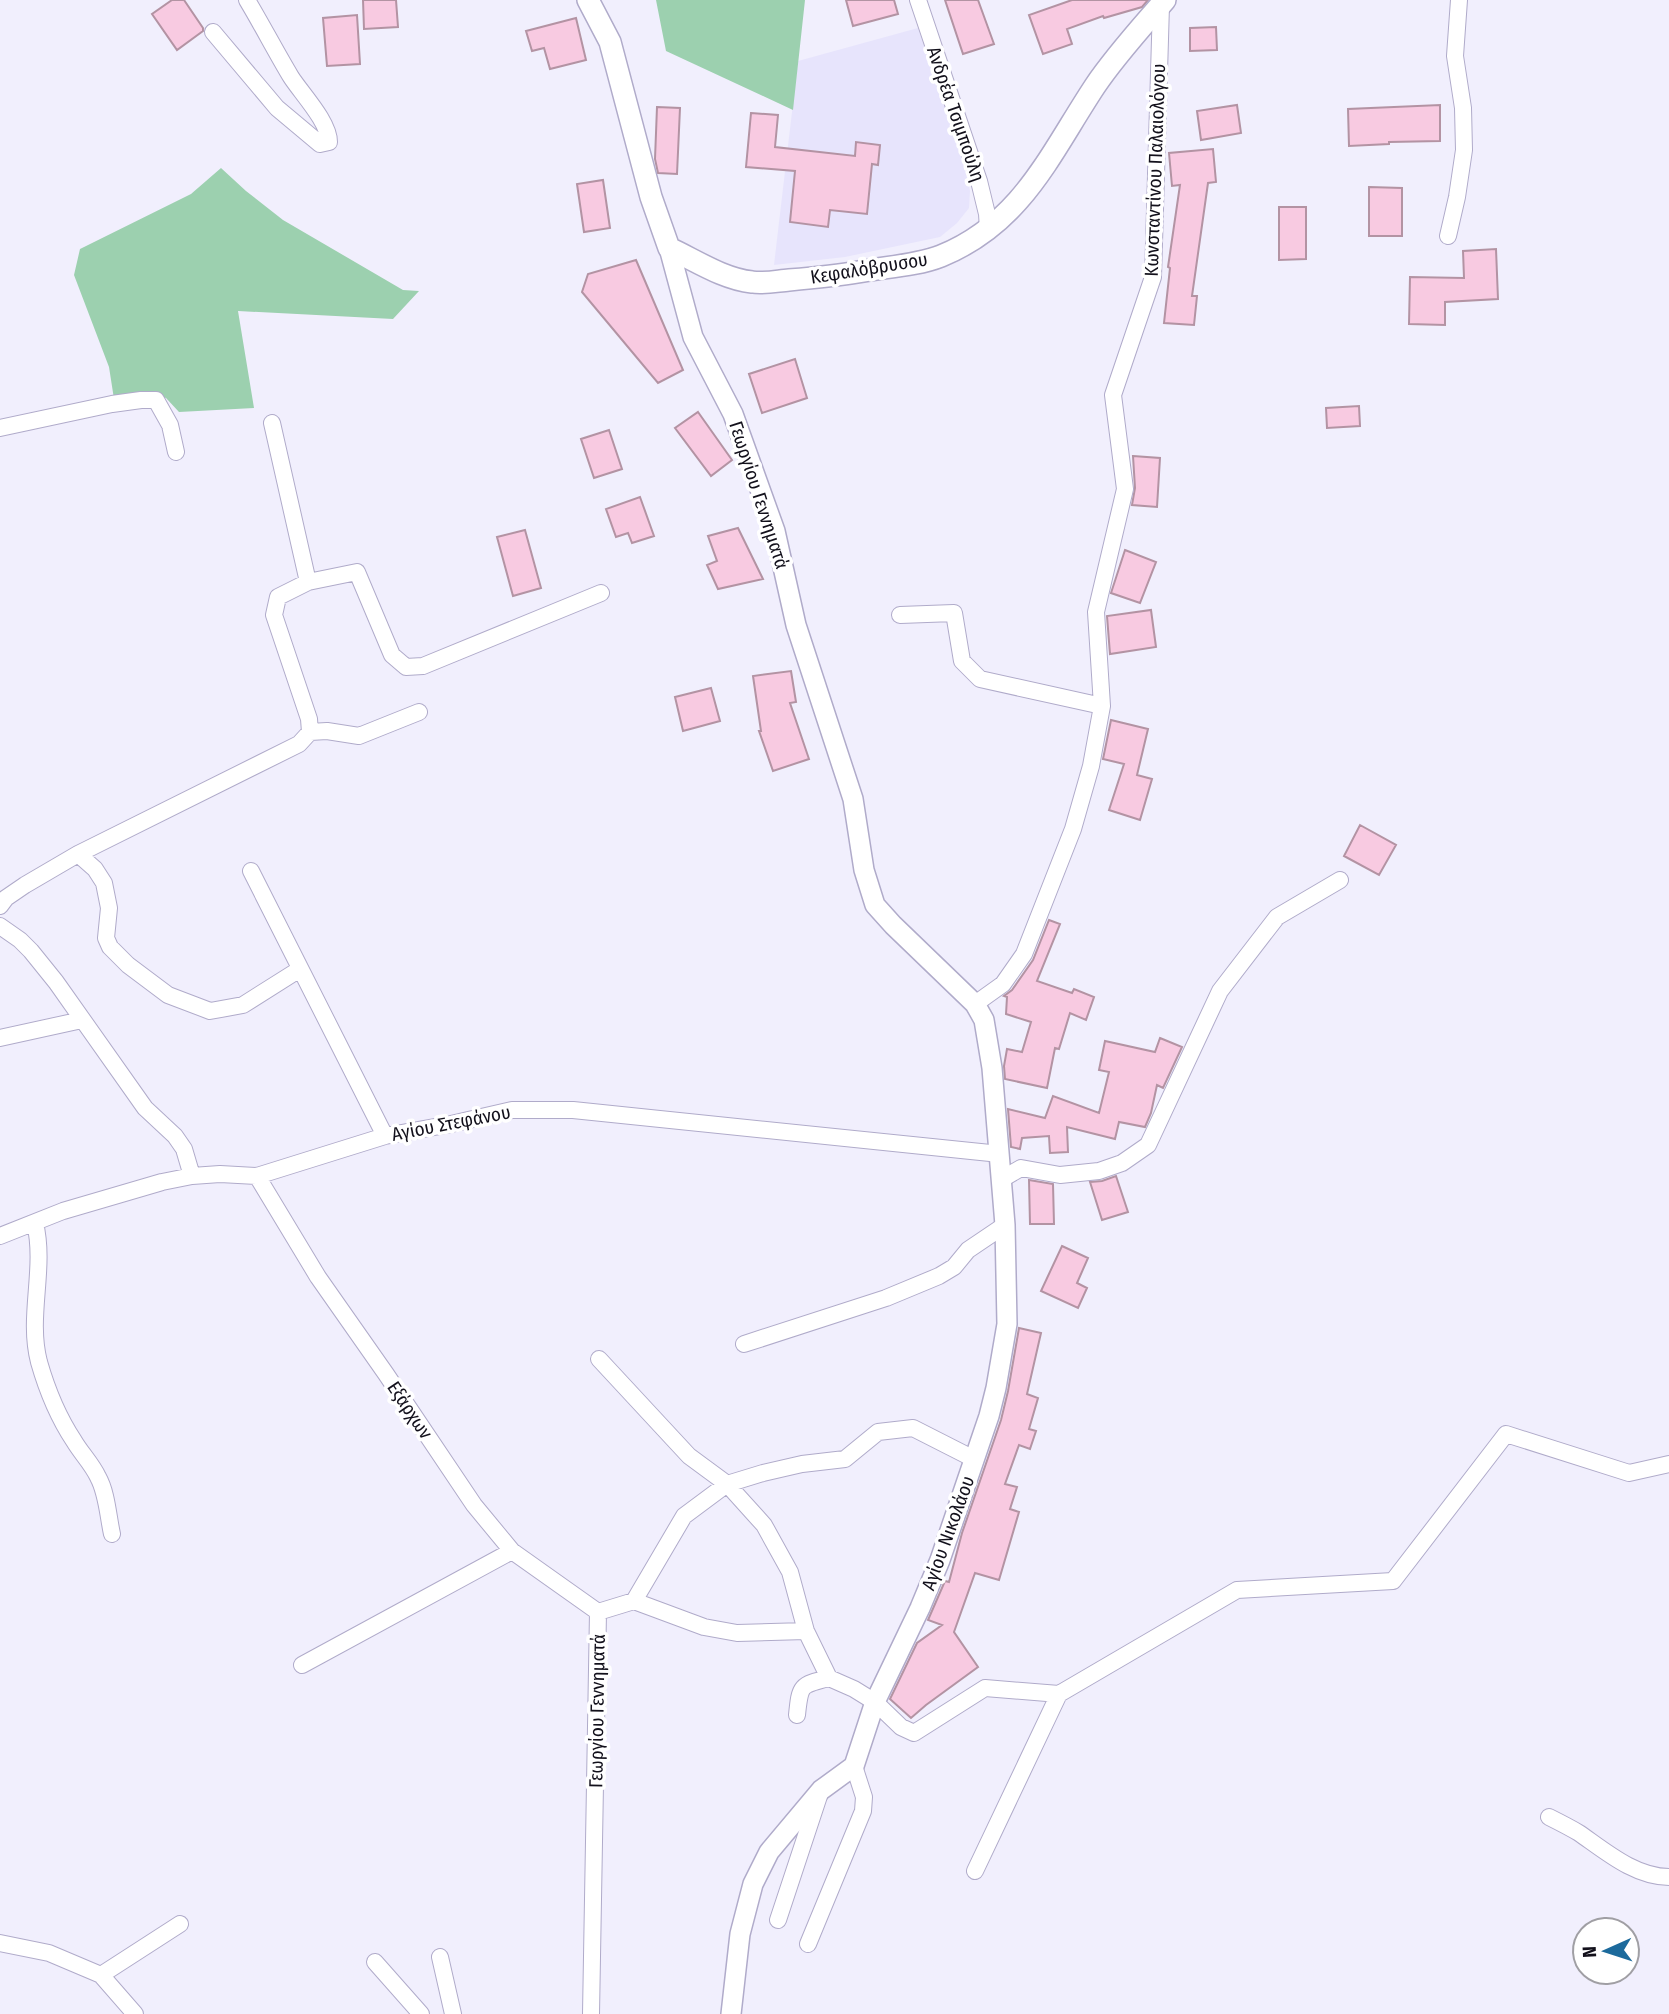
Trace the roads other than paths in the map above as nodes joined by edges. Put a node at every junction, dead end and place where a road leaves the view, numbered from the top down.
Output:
1 (247, 0) edge
2 (588, 0) edge
3 (918, 0) edge
4 (1459, 0) edge
5 (1163, 3) edge
6 (213, 32) dead end
7 (988, 229) junction
8 (1448, 236) dead end
9 (668, 248) junction
10 (272, 423) dead end
11 (0, 428) edge
12 (176, 452) dead end
13 (307, 582) junction
14 (601, 593) dead end
15 (900, 615) dead end
16 (1102, 706) junction
17 (419, 712) dead end
18 (310, 732) junction
19 (78, 853) junction
20 (251, 872) dead end
21 (1340, 880) dead end
22 (0, 906) edge
23 (0, 927) edge
24 (300, 969) junction
25 (975, 1004) junction
26 (82, 1020) junction
27 (0, 1038) edge
28 (385, 1136) junction
29 (1000, 1154) junction
30 (192, 1176) junction
31 (257, 1176) junction
32 (1002, 1179) junction
33 (35, 1223) junction
34 (1005, 1225) junction
35 (0, 1236) edge
36 (744, 1344) dead end
37 (599, 1359) dead end
38 (974, 1460) junction
39 (1669, 1464) edge
40 (727, 1484) junction
41 (112, 1534) dead end
42 (512, 1550) junction
43 (634, 1601) junction
44 (598, 1612) junction
45 (806, 1631) junction
46 (302, 1665) dead end
47 (829, 1678) junction
48 (1059, 1694) junction
49 (876, 1702) junction
50 (797, 1715) dead end
51 (854, 1766) junction
52 (821, 1790) junction
53 (1549, 1817) dead end
54 (975, 1871) dead end
55 (1669, 1877) edge
56 (778, 1920) dead end
57 (180, 1924) dead end
58 (0, 1943) edge
59 (808, 1944) dead end
60 (440, 1957) dead end
61 (375, 1962) dead end
62 (101, 1975) junction
63 (135, 2014) edge
64 (421, 2014) edge
65 (453, 2014) edge
66 (591, 2014) edge
67 (732, 2014) edge

1 - 6 street
2 - 9 main road, Γεωργίου Γεννηματά
3 - 7 street, Ανδρέα Τσιμπούλη
4 - 8 street
5 - 7 main road, Κεφαλόβρυσου
5 - 16 street, Κωνσταντίνου Παλαιολόγου
7 - 9 main road, Κεφαλόβρυσου
9 - 25 street, Γεωργίου Γεννηματά
10 - 13 street
11 - 12 street
13 - 14 street
13 - 18 street
15 - 16 street
16 - 25 street, Κωνσταντίνου Παλαιολόγου
17 - 18 street
18 - 19 street
19 - 22 street
19 - 24 street
20 - 24 street
21 - 32 street
23 - 26 street
24 - 28 street
25 - 29 street, Αγίου Νικολάου
26 - 27 street
26 - 30 street
28 - 29 street, Αγίου Στεφάνου
28 - 31 street, Αγίου Στεφάνου
29 - 32 street, Αγίου Νικολάου
30 - 31 street, Αγίου Στεφάνου
30 - 33 street, Αγίου Στεφάνου
31 - 42 street, Εξάρχων
32 - 34 street, Αγίου Νικολάου
33 - 35 street, Αγίου Στεφάνου
33 - 41 street
34 - 36 street
34 - 38 street, Αγίου Νικολάου
37 - 40 street
38 - 40 street
38 - 49 street, Αγίου Νικολάου
39 - 48 street
40 - 43 street
40 - 45 street
42 - 44 street, Εξάρχων
42 - 46 street
43 - 44 street, Γεωργίου Γεννηματά
43 - 45 street
44 - 66 street, Γεωργίου Γεννηματά
45 - 47 street
47 - 49 street
47 - 50 street
48 - 49 street
48 - 54 street
49 - 51 street, Αγίου Νικολάου
51 - 52 street
51 - 59 street
52 - 56 street
52 - 67 street
53 - 55 street
57 - 62 street
58 - 62 street
60 - 65 street
61 - 64 street
62 - 63 street

